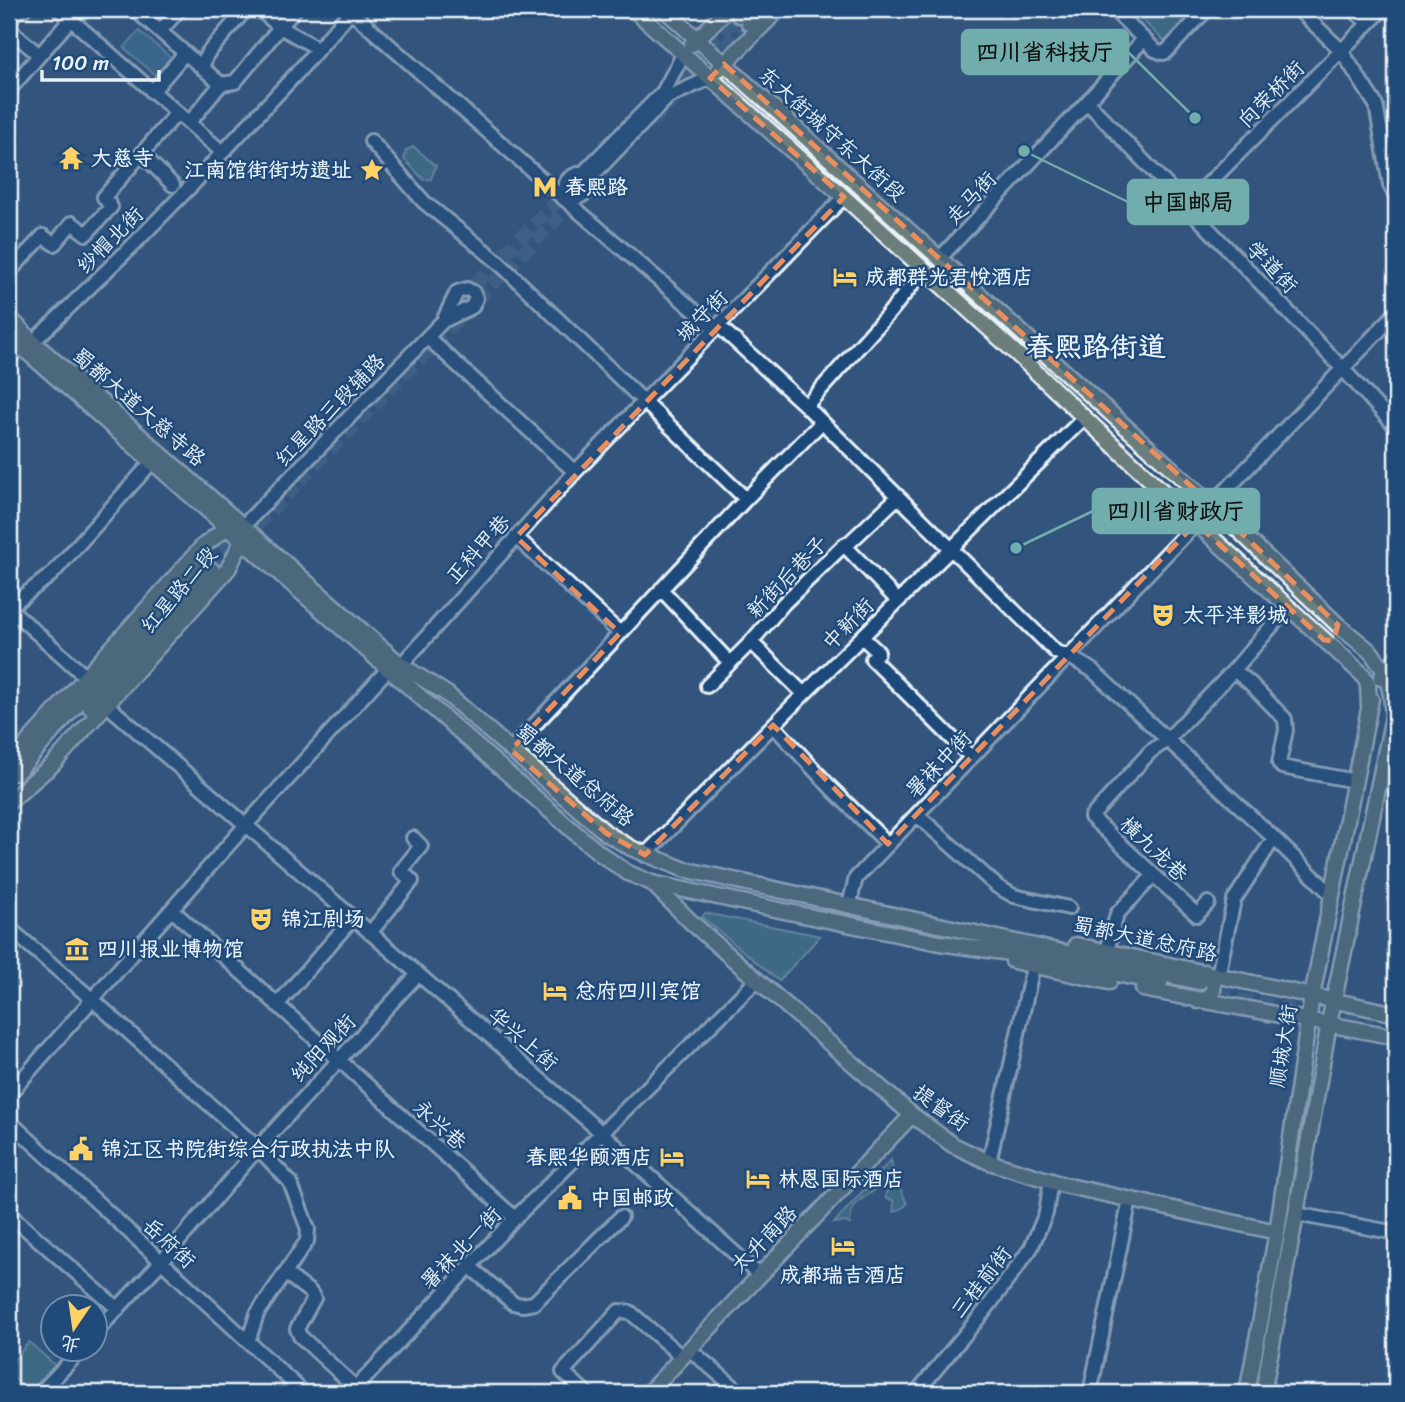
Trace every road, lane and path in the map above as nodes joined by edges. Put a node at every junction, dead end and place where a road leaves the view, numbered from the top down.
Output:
1 (24, 9) edge
2 (59, 9) edge
3 (134, 9) edge
4 (180, 9) edge
5 (246, 9) edge
6 (259, 9) edge
7 (295, 9) edge
8 (633, 9) edge
9 (664, 9) edge
10 (764, 9) edge
11 (779, 9) edge
12 (1113, 9) edge
13 (1207, 9) edge
14 (1298, 9) edge
15 (1353, 9) edge
16 (1383, 9) edge
17 (351, 10) edge
18 (740, 14) edge
19 (71, 19) junction
20 (9, 21) edge
21 (1368, 23) junction
22 (280, 27) junction
23 (9, 29) edge
24 (160, 32) junction
25 (697, 38) junction
26 (1144, 39) junction
27 (310, 44) dead end
28 (1341, 50) junction
29 (684, 53) junction
30 (185, 54) junction
31 (40, 55) junction
32 (724, 64) junction
33 (202, 68) junction
34 (710, 78) junction
35 (221, 84) junction
36 (9, 90) edge
37 (152, 92) junction
38 (1087, 102) junction
39 (177, 113) junction
40 (189, 123) junction
41 (370, 141) dead end
42 (222, 152) junction
43 (142, 154) junction
44 (173, 185) dead end
45 (844, 197) junction
46 (1396, 197) edge
47 (1186, 206) junction
48 (939, 259) junction
49 (924, 270) junction
50 (9, 272) edge
51 (1396, 313) edge
52 (9, 317) edge
53 (443, 321) tunnel mouth
54 (719, 326) junction
55 (9, 336) edge
56 (428, 338) junction
57 (27, 344) junction
58 (9, 359) edge
59 (1342, 368) junction
60 (645, 401) junction
61 (806, 406) junction
62 (1084, 418) junction
63 (822, 422) junction
64 (1396, 427) edge
65 (586, 461) joint
66 (152, 462) junction
67 (575, 472) junction
68 (898, 497) junction
69 (746, 499) junction
70 (1212, 505) junction
71 (1196, 523) junction
72 (227, 527) junction
73 (243, 533) junction
74 (516, 537) junction
75 (844, 545) junction
76 (951, 550) junction
77 (662, 589) junction
78 (898, 601) junction
79 (1288, 607) junction
80 (9, 608) edge
81 (1338, 625) junction
82 (620, 633) junction
83 (862, 637) junction
84 (1324, 640) junction
85 (751, 642) junction
86 (1068, 656) junction
87 (1396, 658) edge
88 (730, 663) junction
89 (395, 667) junction
90 (1234, 670) junction
91 (1385, 672) junction
92 (86, 677) junction
93 (707, 686) dead end
94 (804, 694) junction
95 (106, 704) junction
96 (1369, 706) junction
97 (1395, 709) edge
98 (773, 725) junction
99 (1167, 740) junction
100 (511, 750) junction
101 (971, 757) junction
102 (1389, 767) edge
103 (9, 773) edge
104 (1354, 781) junction
105 (9, 782) edge
106 (9, 801) edge
107 (917, 815) junction
108 (246, 825) junction
109 (413, 838) dead end
110 (1274, 838) junction
111 (888, 844) junction
112 (645, 855) junction
113 (1154, 875) junction
114 (652, 883) junction
115 (1332, 895) junction
116 (1208, 903) dead end
117 (849, 905) junction
118 (1069, 908) dead end
119 (172, 910) junction
120 (353, 918) junction
121 (946, 926) junction
122 (9, 928) edge
123 (370, 933) junction
124 (940, 943) junction
125 (1107, 951) junction
126 (1033, 967) junction
127 (418, 974) junction
128 (757, 980) junction
129 (1204, 984) junction
130 (1312, 996) junction
131 (93, 1000) junction
132 (1334, 1001) junction
133 (277, 1005) junction
134 (1396, 1014) edge
135 (1308, 1020) junction
136 (1329, 1023) junction
137 (1396, 1037) edge
138 (339, 1060) junction
139 (9, 1094) edge
140 (912, 1115) junction
141 (9, 1121) edge
142 (603, 1134) junction
143 (258, 1148) junction
144 (989, 1162) junction
145 (1051, 1180) junction
146 (1130, 1199) junction
147 (9, 1214) edge
148 (1296, 1214) junction
149 (621, 1217) dead end
150 (515, 1218) junction
151 (1277, 1232) junction
152 (1396, 1233) edge
153 (161, 1262) junction
154 (469, 1266) junction
155 (285, 1273) junction
156 (759, 1275) junction
157 (118, 1309) junction
158 (108, 1319) edge
159 (250, 1336) dead end
160 (686, 1353) junction
161 (67, 1364) edge
162 (353, 1391) edge
163 (40, 1393) edge
164 (304, 1393) edge
165 (586, 1393) edge
166 (648, 1393) edge
167 (741, 1393) edge
168 (916, 1393) edge
169 (1090, 1393) edge
170 (1247, 1393) edge
171 (1263, 1393) edge

1 - 20 street
2 - 19 street
3 - 24 street
4 - 24 street
5 - 33 street
6 - 22 street
7 - 22 street
8 - 29 main road, 东大街城守东大街段
9 - 25 main road, 东大街城守东大街段
10 - 18 main road
11 - 32 main road
12 - 26 street
13 - 26 street
14 - 28 street
15 - 21 street
16 - 21 street, 向荣桥街
17 - 42 street, 纱帽北街
17 - 54 street
18 - 25 main road
19 - 31 street
19 - 37 street
21 - 28 street, 向荣桥街
22 - 27 street
22 - 35 street
23 - 31 street
24 - 30 street
25 - 29 main road
25 - 32 main road, 东大街城守东大街段
26 - 38 street, 走马街
28 - 46 street
28 - 47 street, 向荣桥街
29 - 34 main road, 东大街城守东大街段
29 - 34 street
30 - 33 street
30 - 37 street
31 - 36 street
32 - 34 main road
32 - 48 main road, 东大街城守东大街段
33 - 35 street
34 - 45 main road, 东大街城守东大街段
35 - 40 street
37 - 39 street
38 - 47 street, 学道街
38 - 48 street, 走马街
39 - 40 street
39 - 43 street
40 - 42 street
41 - 60 street
42 - 57 street, 纱帽北街
43 - 44 street
43 - 50 street
45 - 49 main road, 东大街城守东大街段
45 - 54 street, 城守街
47 - 59 street, 学道街
48 - 70 main road, 东大街城守东大街段
49 - 61 street
49 - 62 main road, 东大街城守东大街段
51 - 59 street
52 - 57 main road, 蜀都大道大慈寺路
53 - 56 street, 红星路三段辅路
54 - 60 street, 城守街
54 - 61 street
55 - 57 main road, 蜀都大道大慈寺路
56 - 67 street
56 - 73 street, 红星路三段辅路
57 - 58 street, 纱帽北街
57 - 66 main road, 蜀都大道大慈寺路
57 - 73 main road, 蜀都大道大慈寺路
59 - 64 street, 学道街
59 - 70 street
60 - 65 street, 城守街
60 - 69 street
61 - 63 street
62 - 71 main road, 东大街城守东大街段
62 - 76 street, 中新街
63 - 68 street
63 - 69 street
65 - 67 street, 正科甲巷
66 - 72 main road, 蜀都大道大慈寺路
66 - 80 street
67 - 74 street, 正科甲巷
68 - 75 street, 新街后巷子
68 - 76 street
69 - 77 street
70 - 81 main road, 东大街城守东大街段
71 - 79 main road, 东大街城守东大街段
71 - 86 street, 署袜中街
72 - 73 main road, 蜀都大道大慈寺路
72 - 92 main road, 红星路二段
73 - 89 main road, 蜀都大道总府路
73 - 95 main road, 红星路二段
74 - 82 street
74 - 89 street, 正科甲巷
75 - 78 street
75 - 85 street, 新街后巷子
76 - 78 street, 中新街
76 - 86 street
77 - 82 street
77 - 88 street
78 - 83 street, 中新街
79 - 84 main road, 东大街城守东大街段
79 - 90 street
80 - 92 street
81 - 84 main road
81 - 91 main road, 东大街城守东大街段
82 - 100 street
83 - 94 street, 中新街
83 - 101 street
84 - 96 main road, 东大街城守东大街段
85 - 88 street, 新街后巷子
85 - 94 street
86 - 99 street
86 - 101 street, 署袜中街
87 - 91 main road
88 - 93 street, 新街后巷子
89 - 100 main road, 蜀都大道总府路
89 - 108 street, 正科甲巷
89 - 114 main road, 蜀都大道总府路
90 - 99 street
90 - 104 street
91 - 96 main road
91 - 97 main road
92 - 103 main road, 红星路二段
94 - 98 street, 中新街
95 - 106 main road, 红星路二段
95 - 108 street, 华兴上街
96 - 104 main road, 顺城大街
97 - 102 main road, 顺城大街
98 - 111 street
98 - 112 street, 中新街
99 - 110 street
99 - 113 street, 横九龙巷
100 - 112 main road, 蜀都大道总府路
101 - 107 street, 署袜中街
102 - 132 main road, 顺城大街
104 - 115 main road, 顺城大街
105 - 106 main road
107 - 111 street, 署袜中街
107 - 118 street
108 - 119 street, 正科甲巷
108 - 120 street, 华兴上街
109 - 123 street
110 - 115 street
110 - 129 street
111 - 117 street, 署袜中街
112 - 117 main road, 蜀都大道总府路
113 - 116 street, 横九龙巷
113 - 125 street
114 - 124 main road, 蜀都大道总府路
114 - 128 main road, 提督街
115 - 130 main road, 顺城大街
117 - 121 main road, 蜀都大道总府路
119 - 131 street, 正科甲巷
119 - 133 street, 永兴巷
120 - 123 street, 华兴上街
120 - 133 street
121 - 125 main road, 蜀都大道总府路
121 - 129 main road, 蜀都大道总府路
122 - 131 street
123 - 127 street, 华兴上街
124 - 126 main road, 蜀都大道总府路
124 - 129 main road, 蜀都大道总府路
125 - 129 main road, 蜀都大道总府路
126 - 129 main road, 蜀都大道总府路
126 - 144 street
127 - 138 street, 纯阳观街
127 - 142 street, 华兴上街
128 - 140 main road, 提督街
128 - 142 street, 署袜北一街
129 - 130 main road, 蜀都大道总府路
129 - 135 main road, 蜀都大道总府路
130 - 132 main road, 蜀都大道总府路
130 - 135 main road, 顺城大街
131 - 139 street, 正科甲巷
131 - 143 street
132 - 134 main road, 蜀都大道总府路
132 - 136 main road, 顺城大街
133 - 138 street, 永兴巷
135 - 136 main road, 蜀都大道总府路
135 - 151 main road, 顺城大街
136 - 137 main road, 蜀都大道总府路
136 - 148 main road, 顺城大街
138 - 143 street, 纯阳观街
138 - 150 street, 永兴巷
140 - 144 main road, 提督街
140 - 156 main road, 太升南路
141 - 153 street, 岳府街
142 - 150 street, 署袜北一街
142 - 156 street, 华兴上街
143 - 153 street, 纯阳观街
143 - 155 street
144 - 145 main road, 提督街
145 - 146 main road, 提督街
145 - 168 street, 三桂前街
146 - 151 main road, 提督街
146 - 169 street
147 - 157 street
148 - 152 street
148 - 171 main road, 顺城大街
149 - 154 street
150 - 154 street, 署袜北一街
151 - 170 main road, 顺城大街
153 - 157 street, 纯阳观街
153 - 164 street, 岳府街
154 - 162 street, 署袜北一街
155 - 159 street
155 - 162 street
156 - 160 main road, 太升南路
157 - 158 street, 纯阳观街
160 - 165 street
160 - 166 main road, 太升南路
160 - 167 street
161 - 163 street

